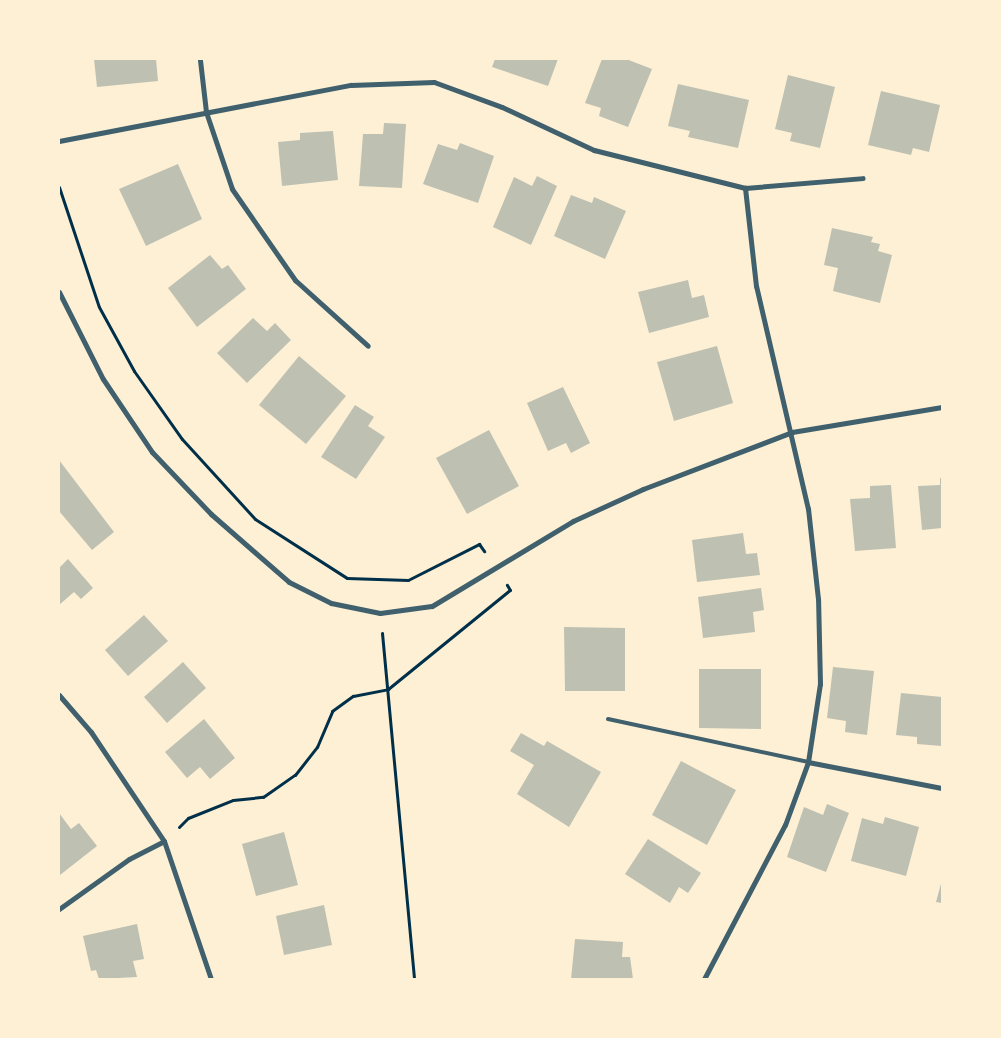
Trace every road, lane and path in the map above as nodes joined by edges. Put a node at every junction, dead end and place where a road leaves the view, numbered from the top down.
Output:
1 (200, 60) edge
2 (206, 112) junction
3 (59, 141) edge
4 (864, 178) dead end
5 (59, 187) edge
6 (744, 188) junction
7 (59, 292) edge
8 (368, 346) dead end
9 (942, 407) edge
10 (792, 432) junction
11 (496, 566) junction
12 (380, 613) junction
13 (388, 689) junction
14 (59, 695) edge
15 (608, 719) dead end
16 (808, 762) junction
17 (942, 788) edge
18 (164, 841) junction
19 (59, 909) edge
20 (211, 979) edge
21 (414, 979) edge
22 (704, 979) edge

1 - 2 street
2 - 3 street
2 - 6 street
2 - 8 street
4 - 6 street
5 - 11 path
6 - 10 street
7 - 12 street
9 - 10 street
10 - 11 street
10 - 16 street
11 - 12 street
11 - 13 path
12 - 13 path
13 - 18 path
13 - 21 path
14 - 18 street
15 - 16 lane
16 - 17 street
16 - 22 street
18 - 19 street
18 - 20 street

